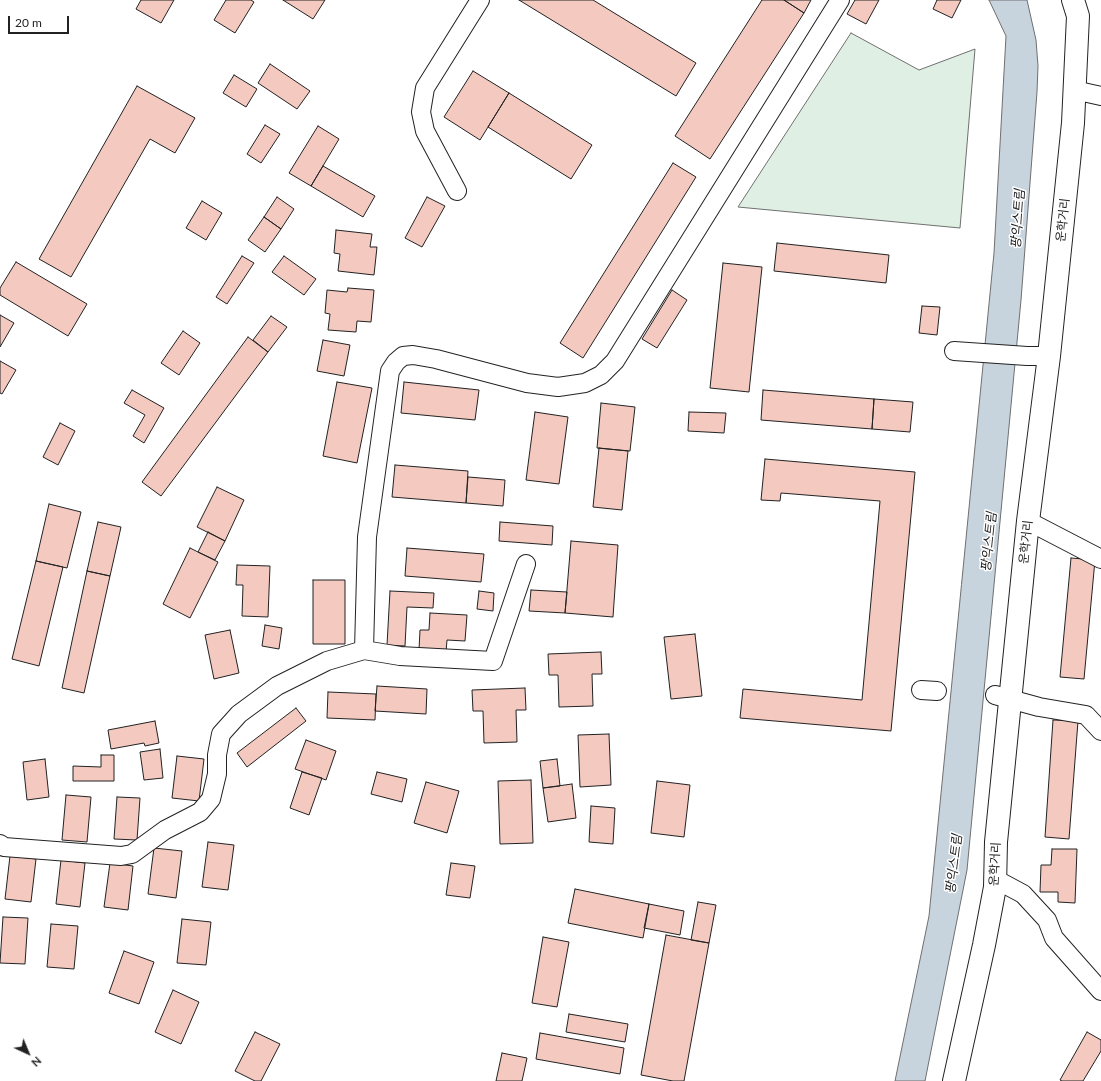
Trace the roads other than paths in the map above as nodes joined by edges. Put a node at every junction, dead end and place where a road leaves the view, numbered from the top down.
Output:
1 (480, 0) edge
2 (840, 0) edge
3 (1073, 0) edge
4 (1074, 90) junction
5 (1101, 96) edge
6 (457, 191) dead end
7 (962, 351) dead end
8 (1049, 356) junction
9 (1028, 521) junction
10 (1101, 559) edge
11 (526, 564) dead end
12 (364, 650) junction
13 (1003, 697) junction
14 (1101, 731) edge
15 (0, 844) edge
16 (995, 879) junction
17 (1101, 991) edge
18 (954, 1081) edge

1 - 6 street
2 - 12 street
3 - 4 main road, 운학거리
4 - 5 street
4 - 8 main road, 운학거리
7 - 8 street
8 - 9 main road, 운학거리
9 - 10 street
9 - 13 main road, 운학거리
11 - 12 street
12 - 15 street
13 - 14 street
13 - 16 main road, 운학거리
16 - 17 street
16 - 18 main road, 운학거리

